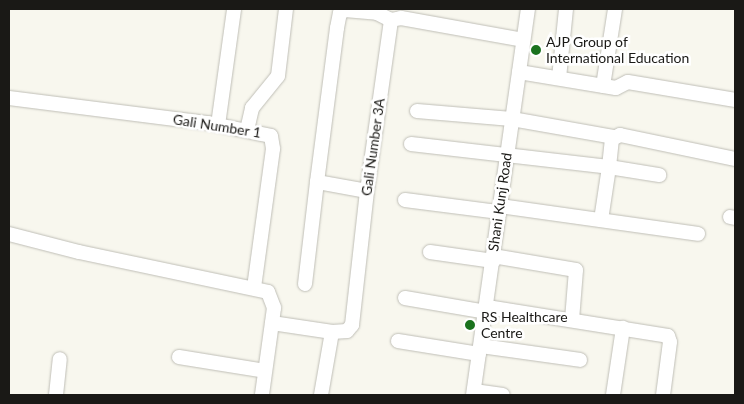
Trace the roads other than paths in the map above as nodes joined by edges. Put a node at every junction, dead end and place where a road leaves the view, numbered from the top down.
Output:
1 (234, 9) edge
2 (286, 9) edge
3 (528, 9) edge
4 (566, 9) edge
5 (615, 9) edge
6 (338, 10) edge
7 (391, 20) junction
8 (523, 40) junction
9 (519, 72) junction
10 (559, 78) junction
11 (603, 86) junction
12 (9, 98) edge
13 (735, 100) edge
14 (417, 111) dead end
15 (512, 120) junction
16 (218, 125) junction
17 (247, 130) junction
18 (614, 137) junction
19 (411, 144) dead end
20 (507, 154) junction
21 (735, 159) edge
22 (609, 167) junction
23 (659, 175) dead end
24 (317, 182) junction
25 (366, 191) junction
26 (405, 200) dead end
27 (499, 209) junction
28 (601, 220) junction
29 (9, 234) edge
30 (698, 234) dead end
31 (430, 252) dead end
32 (493, 259) junction
33 (305, 284) dead end
34 (254, 288) junction
35 (405, 298) dead end
36 (486, 309) junction
37 (572, 320) junction
38 (272, 323) junction
39 (623, 328) junction
40 (332, 332) junction
41 (398, 341) dead end
42 (480, 350) junction
43 (179, 357) dead end
44 (60, 359) dead end
45 (580, 360) dead end
46 (266, 371) junction
47 (473, 393) edge
48 (56, 395) edge
49 (262, 395) edge
50 (321, 395) edge
51 (503, 395) edge
52 (613, 395) edge
53 (663, 395) edge

1 - 16 street
2 - 17 street
3 - 8 street, Shani Kunj Road
4 - 10 street
5 - 11 street
6 - 7 street
6 - 24 street
7 - 8 street
7 - 25 street, Gali Number 3A
8 - 9 street, Shani Kunj Road
9 - 10 street
9 - 15 street, Shani Kunj Road
10 - 11 street
11 - 13 street
12 - 16 street, Gali Number 1
14 - 15 street
15 - 18 street
15 - 20 street, Shani Kunj Road
16 - 17 street, Gali Number 1
17 - 34 street, Gali Number 1
18 - 21 street
18 - 22 street
19 - 20 street
20 - 22 street
20 - 27 street, Shani Kunj Road
22 - 23 street
22 - 28 street
24 - 25 street
24 - 33 street
25 - 40 street, Gali Number 3A
26 - 27 street
27 - 28 street
27 - 32 street, Shani Kunj Road
28 - 30 street
29 - 34 street
31 - 32 street
32 - 36 street, Shani Kunj Road
32 - 37 street
34 - 38 street
35 - 36 street
36 - 37 street
36 - 42 street, Shani Kunj Road
37 - 39 street
38 - 40 street
38 - 46 street
39 - 52 street
39 - 53 street
40 - 50 street
41 - 42 street
42 - 45 street
42 - 47 street, Shani Kunj Road
43 - 46 street
44 - 48 street
46 - 49 street
47 - 51 street

